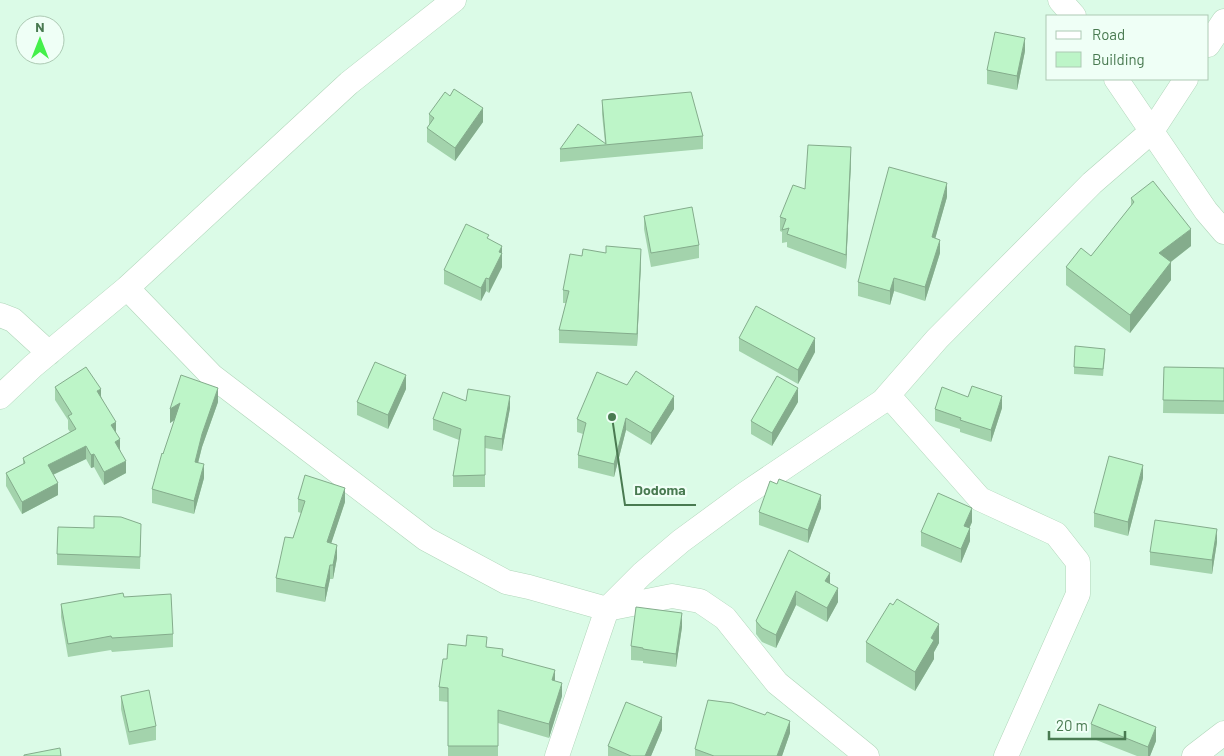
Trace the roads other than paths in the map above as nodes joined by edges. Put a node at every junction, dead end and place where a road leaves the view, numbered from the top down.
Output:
1 (454, 0) edge
2 (1060, 0) edge
3 (1073, 15) edge
4 (1224, 21) edge
5 (1209, 44) edge
6 (1117, 80) edge
7 (1185, 80) edge
8 (1152, 131) junction
9 (1224, 232) edge
10 (127, 288) junction
11 (0, 315) edge
12 (49, 353) junction
13 (888, 395) junction
14 (0, 396) edge
15 (607, 609) junction
16 (1224, 733) edge
17 (556, 756) edge
18 (867, 756) edge
19 (1006, 756) edge
20 (1194, 756) edge

1 - 10 street
2 - 3 street
4 - 5 street
6 - 8 street
7 - 8 street
8 - 9 street
8 - 13 street
10 - 12 street
10 - 15 street
11 - 12 street
12 - 14 street
13 - 15 street
13 - 19 street
15 - 17 street
15 - 18 street
16 - 20 street

